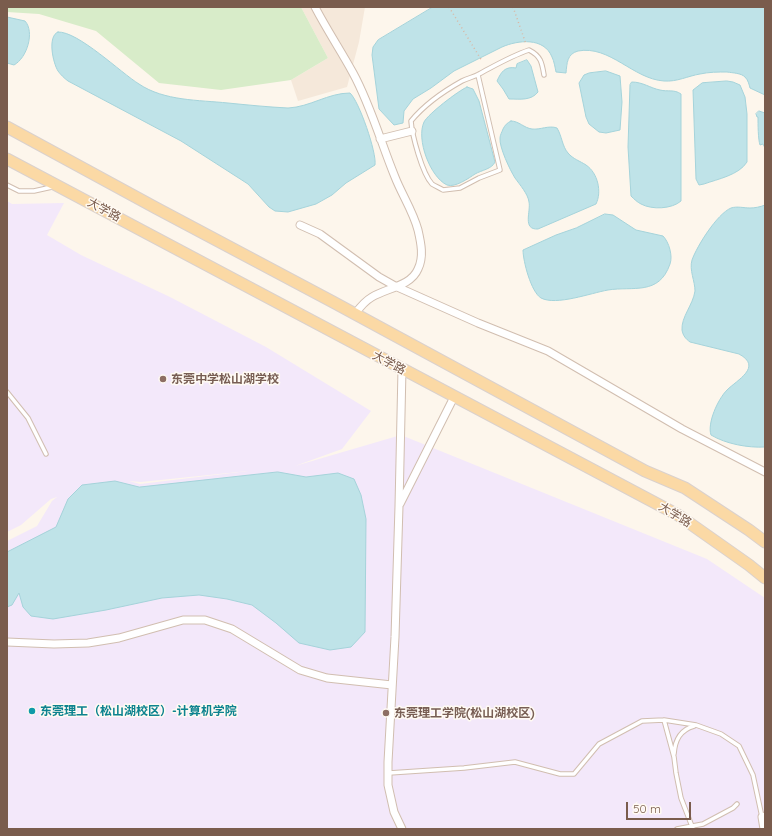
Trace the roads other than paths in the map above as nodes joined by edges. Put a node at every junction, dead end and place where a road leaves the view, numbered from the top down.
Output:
1 (315, 7) edge
2 (478, 75) junction
3 (544, 75) dead end
4 (7, 127) edge
5 (412, 131) junction
6 (380, 139) junction
7 (7, 159) edge
8 (7, 186) edge
9 (57, 186) junction
10 (300, 224) dead end
11 (395, 286) junction
12 (355, 314) junction
13 (402, 370) junction
14 (7, 392) edge
15 (454, 397) junction
16 (46, 454) dead end
17 (765, 472) edge
18 (399, 506) junction
19 (765, 542) edge
20 (765, 578) edge
21 (7, 642) edge
22 (392, 685) junction
23 (664, 720) junction
24 (696, 725) junction
25 (674, 757) junction
26 (388, 773) junction
27 (737, 804) dead end
28 (764, 817) edge
29 (692, 827) edge
30 (402, 829) edge
31 (677, 829) edge
32 (764, 829) edge

1 - 6 street
2 - 3 lane
2 - 5 lane
2 - 5 lane
4 - 12 main road
5 - 6 street
6 - 11 street
7 - 9 main road, 大学路
8 - 9 lane
9 - 13 main road, 大学路
10 - 11 street
11 - 12 street
11 - 17 street
12 - 19 main road
13 - 15 main road, 大学路
13 - 18 street
14 - 16 lane
15 - 18 street
15 - 20 main road, 大学路
18 - 22 street
21 - 22 street
22 - 26 street
23 - 24 lane
23 - 25 lane
23 - 26 lane
24 - 25 lane
24 - 28 lane
25 - 29 lane
26 - 30 street
27 - 29 lane
28 - 32 street
29 - 31 lane

